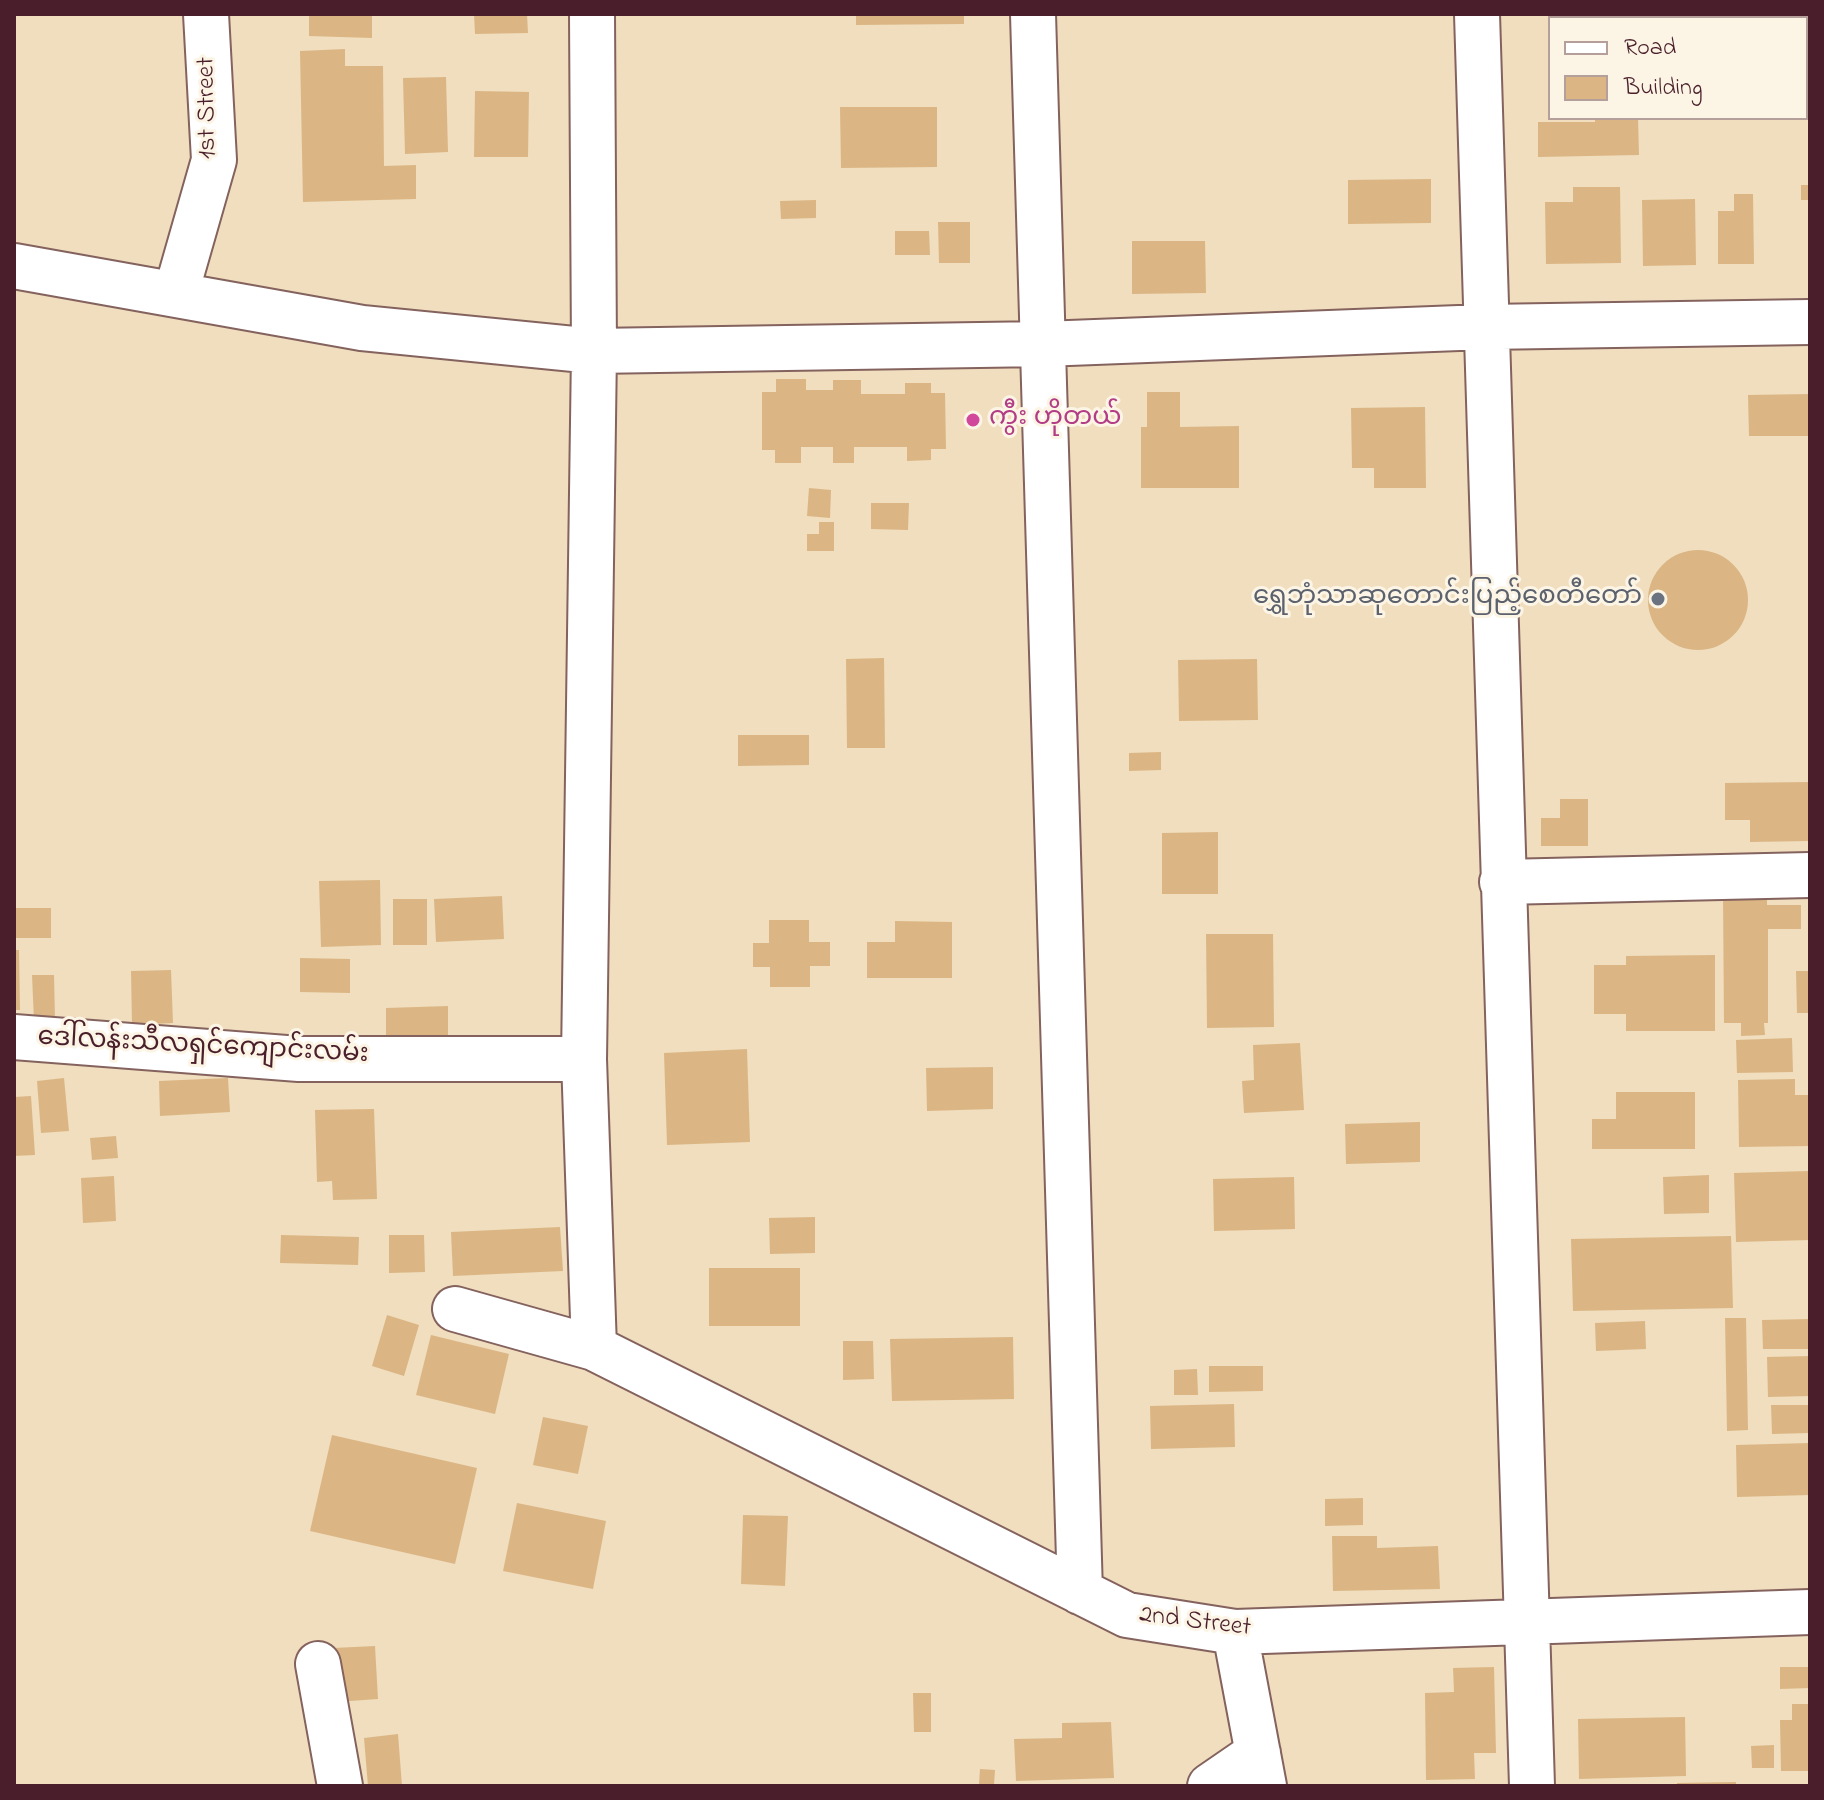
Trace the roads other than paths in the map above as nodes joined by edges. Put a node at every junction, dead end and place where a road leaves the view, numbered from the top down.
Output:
1 (206, 14) edge
2 (592, 14) edge
3 (1033, 14) edge
4 (1477, 14) edge
5 (14, 266) edge
6 (176, 293) junction
7 (1810, 322) edge
8 (1485, 327) junction
9 (1043, 344) junction
10 (594, 351) junction
11 (1810, 875) edge
12 (1502, 882) junction
13 (14, 1037) edge
14 (584, 1059) junction
15 (455, 1309) dead end
16 (594, 1348) junction
17 (1080, 1592) junction
18 (1810, 1612) edge
19 (1526, 1622) junction
20 (1235, 1632) junction
21 (318, 1664) dead end
22 (1261, 1770) edge
23 (340, 1786) edge
24 (1210, 1786) edge
25 (1532, 1786) edge

1 - 6 street, 1st Street
2 - 10 street
3 - 9 street
4 - 8 street
5 - 6 street
6 - 10 street
7 - 8 street
8 - 9 street
8 - 12 street
9 - 10 street
9 - 17 street
10 - 14 street
11 - 12 street
12 - 19 street
13 - 14 street, ဒေါ်လန်းသီလရှင်ကျောင်းလမ်း
14 - 16 street
15 - 16 street, 2nd Street
16 - 17 street, 2nd Street
17 - 20 street, 2nd Street
18 - 19 street, 2nd Street
19 - 20 street, 2nd Street
19 - 25 street
20 - 22 street
21 - 23 street
22 - 24 street

